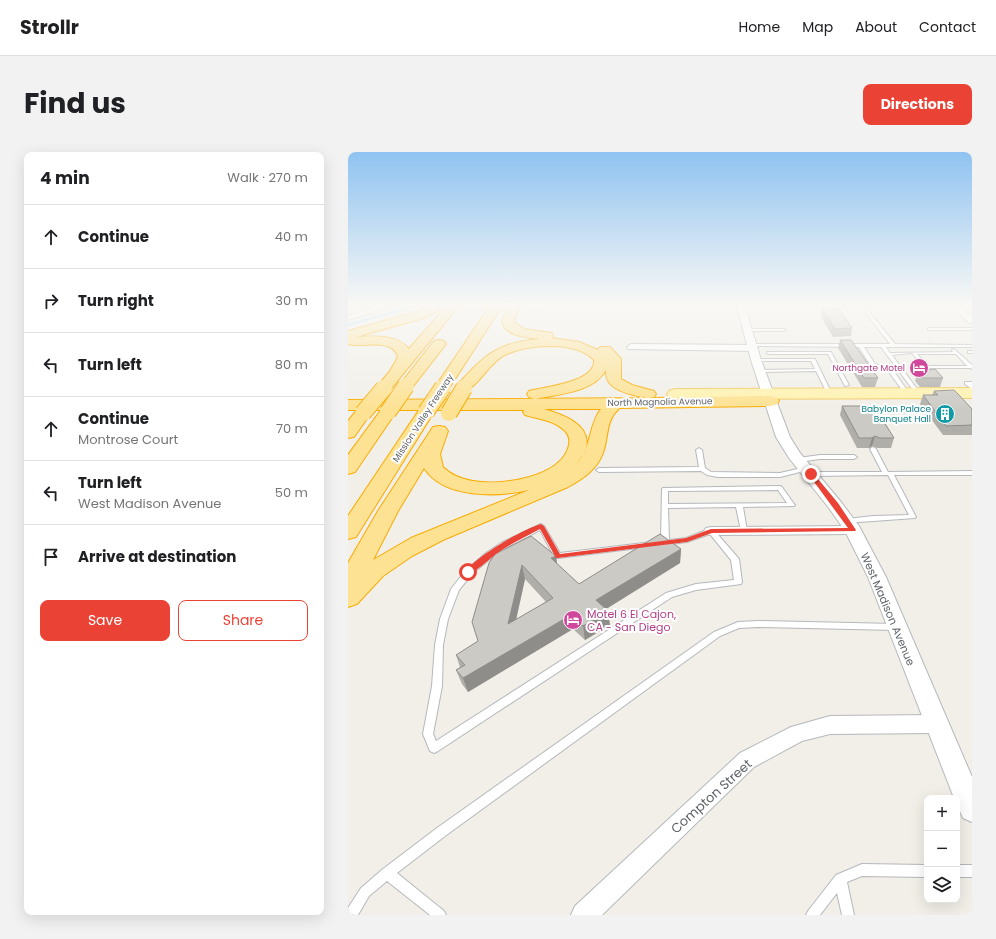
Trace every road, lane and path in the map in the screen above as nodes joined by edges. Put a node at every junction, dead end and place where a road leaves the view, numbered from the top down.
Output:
1 (430, 339) edge
2 (443, 339) edge
3 (475, 339) edge
4 (572, 339) edge
5 (751, 339) edge
6 (888, 339) edge
7 (348, 342) edge
8 (488, 344) dead end
9 (785, 345) junction
10 (753, 346) junction
11 (860, 346) junction
12 (882, 346) junction
13 (894, 346) junction
14 (950, 346) junction
15 (972, 346) edge
16 (631, 347) dead end
17 (933, 350) dead end
18 (914, 352) junction
19 (769, 353) dead end
20 (788, 353) junction
21 (955, 353) junction
22 (888, 354) junction
23 (758, 365) junction
24 (971, 367) edge
25 (818, 370) junction
26 (389, 382) junction
27 (972, 383) edge
28 (972, 388) edge
29 (850, 389) junction
30 (912, 393) junction
31 (972, 393) edge
32 (648, 394) junction
33 (675, 394) joint
34 (830, 394) junction
35 (348, 395) edge
36 (529, 395) junction
37 (461, 397) junction
38 (769, 397) junction
39 (972, 400) edge
40 (617, 403) junction
41 (348, 405) edge
42 (354, 424) edge
43 (438, 431) junction
44 (873, 449) edge
45 (699, 450) dead end
46 (854, 457) dead end
47 (348, 468) edge
48 (805, 468) junction
49 (702, 469) junction
50 (599, 470) dead end
51 (972, 473) edge
52 (888, 474) junction
53 (739, 505) junction
54 (665, 506) junction
55 (850, 525) junction
56 (711, 531) junction
57 (744, 531) junction
58 (348, 532) edge
59 (665, 542) junction
60 (348, 584) edge
61 (348, 598) edge
62 (897, 627) junction
63 (936, 724) junction
64 (972, 808) edge
65 (924, 871) edge
66 (960, 871) edge
67 (972, 871) edge
68 (387, 873) junction
69 (840, 879) junction
70 (351, 915) edge
71 (440, 915) edge
72 (584, 915) edge
73 (812, 915) edge
74 (848, 915) edge

1 - 26 highway
2 - 47 highway, bridge
3 - 58 highway, Mission Valley Freeway, bridge
4 - 32 highway
5 - 10 street, West Madison Avenue
6 - 13 lane
7 - 26 highway
8 - 37 highway
9 - 10 lane
9 - 11 lane
9 - 20 lane
10 - 16 street
10 - 23 street, West Madison Avenue
11 - 12 lane
11 - 30 lane
12 - 13 lane
12 - 22 lane
13 - 14 lane
14 - 15 lane
14 - 21 lane
17 - 21 lane
18 - 21 lane
18 - 22 lane
18 - 24 lane
19 - 20 lane
20 - 29 lane
21 - 24 lane
22 - 30 lane
23 - 25 lane
23 - 25 lane
23 - 38 street, West Madison Avenue
25 - 34 lane
26 - 42 highway, bridge
27 - 28 lane
29 - 30 main road, North Magnolia Avenue
29 - 34 main road, North Magnolia Avenue
30 - 31 main road, North Magnolia Avenue
32 - 33 highway, North Magnolia Avenue
32 - 36 highway, North Magnolia Avenue
33 - 38 main road, North Magnolia Avenue
34 - 38 main road, North Magnolia Avenue
35 - 36 highway, North Magnolia Avenue
36 - 37 highway
37 - 40 highway, North Magnolia Avenue
37 - 41 highway, North Magnolia Avenue
37 - 43 highway
37 - 43 highway
38 - 39 main road, North Magnolia Avenue
38 - 40 highway, North Magnolia Avenue
38 - 48 street, West Madison Avenue
40 - 61 highway
43 - 60 highway
44 - 52 lane
45 - 49 lane
46 - 48 lane
48 - 49 lane
48 - 52 lane
48 - 55 street, West Madison Avenue
49 - 50 lane
51 - 52 lane
52 - 55 lane
53 - 54 lane
53 - 54 lane
53 - 57 lane
54 - 59 lane
55 - 57 street
55 - 62 street, West Madison Avenue
56 - 57 street
56 - 59 lane
56 - 59 lane
62 - 63 street, West Madison Avenue
62 - 68 lane
63 - 64 street, West Madison Avenue
63 - 72 street, Compton Street
65 - 69 lane
66 - 67 lane
68 - 70 lane
68 - 71 lane
69 - 73 lane
69 - 74 lane

